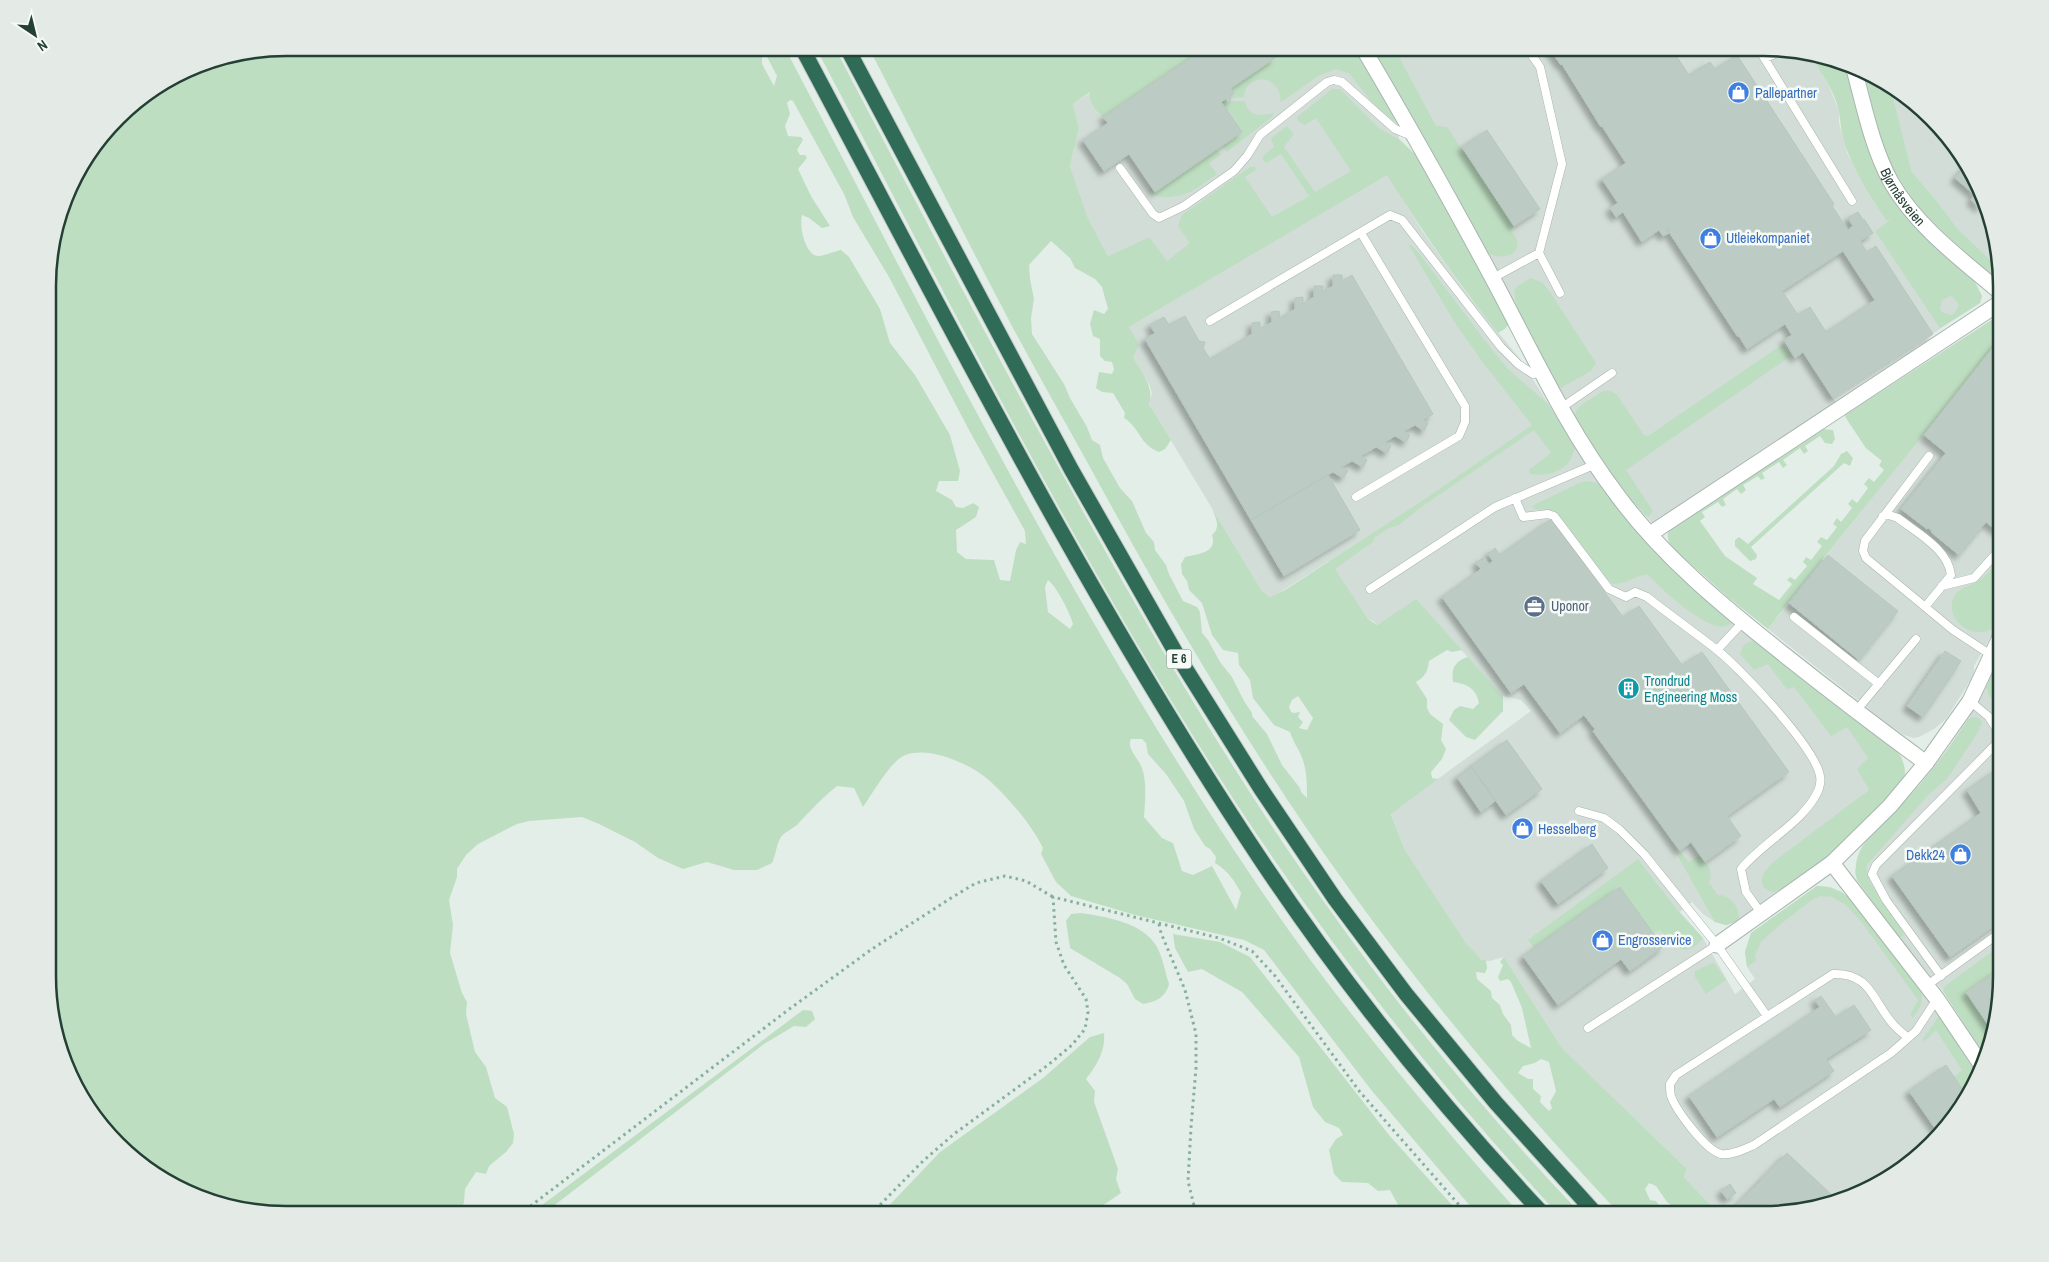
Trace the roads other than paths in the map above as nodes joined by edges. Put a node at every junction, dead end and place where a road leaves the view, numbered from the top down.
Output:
1 (806, 56) edge
2 (851, 56) edge
3 (1368, 56) edge
4 (1532, 56) edge
5 (1769, 56) edge
6 (1765, 58) joint
7 (1856, 76) edge
8 (1415, 137) junction
9 (1120, 168) dead end
10 (1852, 201) dead end
11 (1361, 233) junction
12 (1539, 253) junction
13 (1493, 278) junction
14 (1993, 286) edge
15 (1560, 293) dead end
16 (1993, 307) edge
17 (1210, 321) dead end
18 (1542, 373) junction
19 (1612, 373) dead end
20 (1561, 408) junction
21 (1929, 456) dead end
22 (1596, 464) junction
23 (1356, 497) dead end
24 (1515, 498) junction
25 (1883, 516) junction
26 (1650, 534) junction
27 (1993, 557) edge
28 (1942, 586) junction
29 (1370, 589) dead end
30 (1925, 607) junction
31 (1794, 617) dead end
32 (1743, 622) junction
33 (1916, 639) dead end
34 (1717, 650) junction
35 (1993, 651) edge
36 (1991, 655) junction
37 (1879, 684) junction
38 (1970, 701) junction
39 (1856, 711) junction
40 (1993, 724) edge
41 (1993, 746) edge
42 (1926, 763) junction
43 (1579, 811) dead end
44 (1832, 863) junction
45 (1761, 913) junction
46 (1993, 938) edge
47 (1716, 945) junction
48 (1940, 976) junction
49 (1926, 986) junction
50 (1937, 999) junction
51 (1767, 1016) junction
52 (1588, 1028) dead end
53 (1908, 1038) junction
54 (1977, 1059) edge
55 (1536, 1206) edge
56 (1589, 1206) edge

1 - 55 highway
2 - 56 highway, E 6
3 - 8 street
4 - 12 lane
5 - 6 lane
6 - 10 lane
7 - 14 street, Bjørnåsveien
8 - 9 lane
8 - 13 street
11 - 17 lane
11 - 18 lane
11 - 23 lane
12 - 13 lane
12 - 15 lane
13 - 18 street
16 - 26 street
18 - 20 street
19 - 20 lane
20 - 22 street
21 - 25 lane
22 - 24 lane
22 - 26 street
24 - 29 lane
24 - 34 lane
25 - 28 lane
25 - 30 lane
26 - 32 street
27 - 28 lane
28 - 30 lane
30 - 36 lane
31 - 37 lane
32 - 34 lane
32 - 39 street
33 - 37 lane
34 - 45 lane
35 - 36 street
36 - 38 street
37 - 39 lane
38 - 40 lane
38 - 42 street
39 - 42 street
41 - 48 lane
42 - 44 street
43 - 47 lane
44 - 45 street
44 - 49 street
45 - 47 street
46 - 48 lane
47 - 51 lane
47 - 52 lane
48 - 49 lane
49 - 50 street
50 - 53 lane
50 - 54 street
51 - 53 lane
51 - 53 lane

